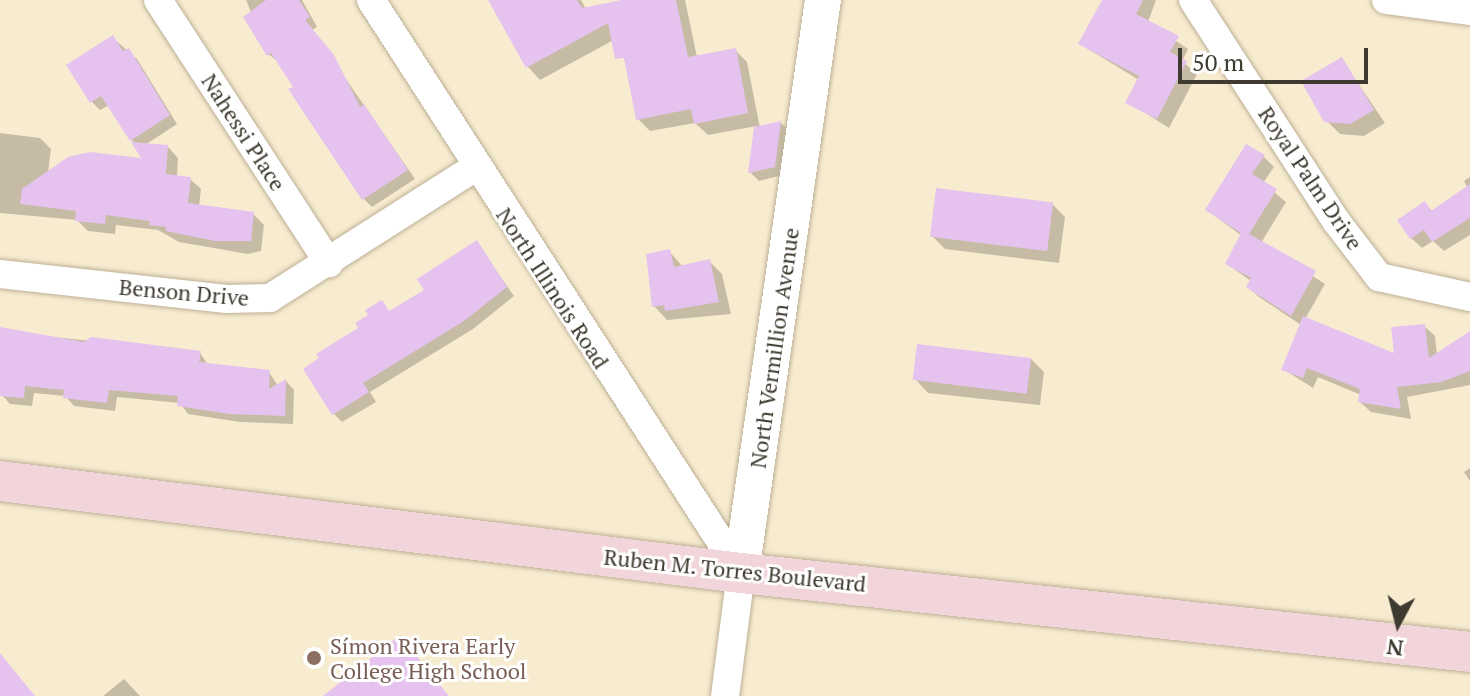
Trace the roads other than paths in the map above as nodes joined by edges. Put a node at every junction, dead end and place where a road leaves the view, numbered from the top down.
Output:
1 (158, 0) edge
2 (371, 0) edge
3 (823, 0) edge
4 (1193, 0) edge
5 (1386, 0) edge
6 (1470, 11) edge
7 (474, 168) junction
8 (329, 263) junction
9 (0, 274) edge
10 (1470, 297) edge
11 (0, 481) edge
12 (741, 573) junction
13 (1470, 652) edge
14 (725, 696) edge

1 - 8 street, Nahessi Place
2 - 7 street, North Illinois Road
3 - 12 street, North Vermillion Avenue
4 - 10 street, Royal Palm Drive
5 - 6 street
7 - 8 street, Benson Drive
7 - 12 street, North Illinois Road
8 - 9 street, Benson Drive
11 - 12 main road, Ruben M. Torres Boulevard
12 - 13 main road, Ruben M. Torres Boulevard
12 - 14 street, North Vermillion Avenue

